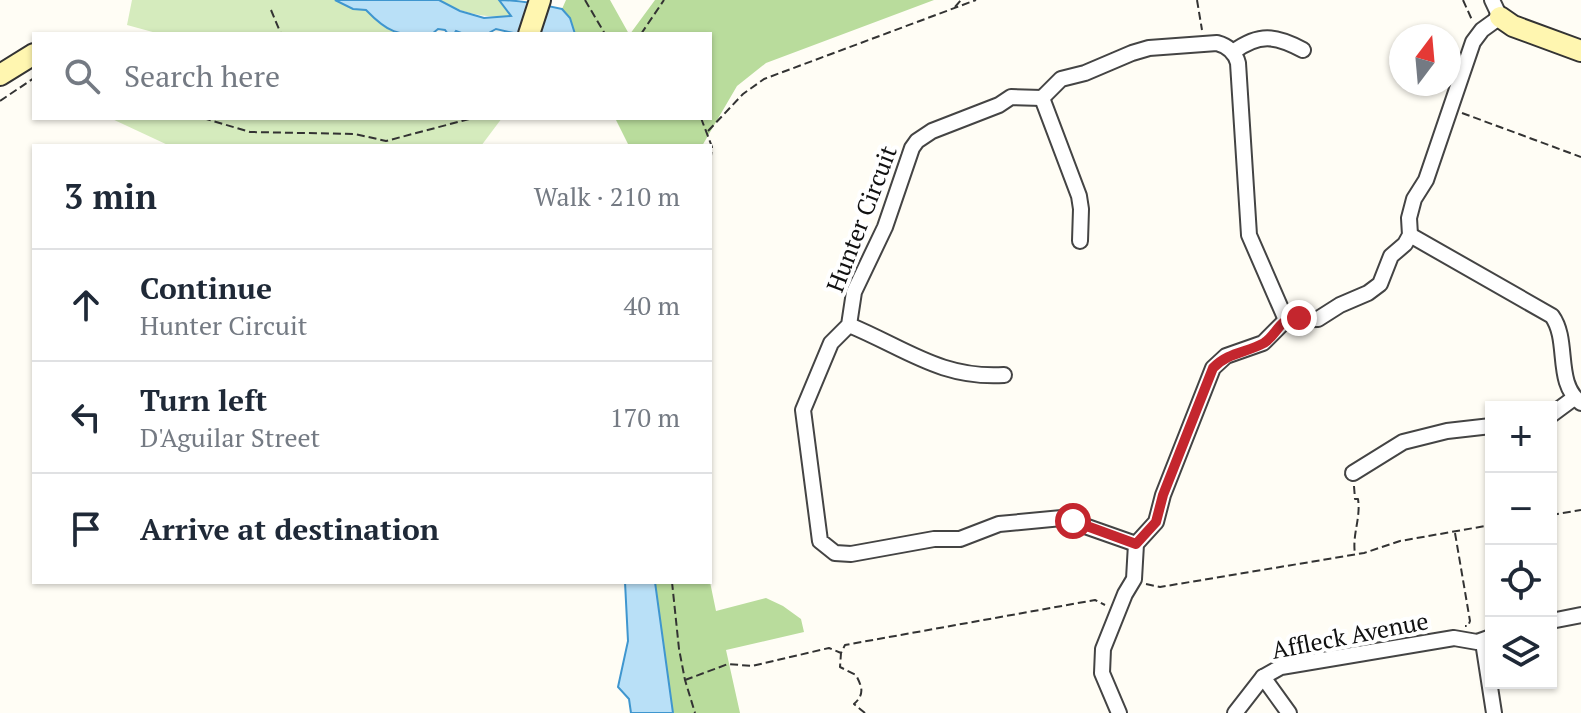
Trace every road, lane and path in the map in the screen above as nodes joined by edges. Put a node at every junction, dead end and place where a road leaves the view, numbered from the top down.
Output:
1 (585, 0) edge
2 (664, 0) edge
3 (961, 0) edge
4 (976, 0) edge
5 (1197, 0) edge
6 (1463, 0) edge
7 (540, 1) edge
8 (955, 8) junction
9 (1496, 9) edge
10 (271, 10) dead end
11 (1482, 30) junction
12 (280, 32) edge
13 (530, 32) edge
14 (604, 32) edge
15 (642, 32) edge
16 (1199, 44) junction
17 (1303, 50) dead end
18 (1581, 51) edge
19 (1233, 52) junction
20 (32, 55) edge
21 (0, 75) edge
22 (32, 79) edge
23 (1042, 98) junction
24 (0, 101) edge
25 (1448, 108) junction
26 (210, 120) edge
27 (465, 120) edge
28 (702, 120) edge
29 (708, 131) junction
30 (711, 144) edge
31 (1581, 157) edge
32 (1410, 235) junction
33 (1080, 241) dead end
34 (1286, 320) junction
35 (849, 325) junction
36 (1004, 375) dead end
37 (1577, 401) edge
38 (1557, 412) edge
39 (1485, 427) edge
40 (1353, 473) joint
41 (1581, 510) edge
42 (1557, 514) edge
43 (1485, 526) edge
44 (1454, 532) junction
45 (1136, 544) junction
46 (1355, 554) junction
47 (1134, 579) junction
48 (672, 584) edge
49 (1117, 613) junction
50 (1581, 615) edge
51 (1557, 620) edge
52 (1454, 638) junction
53 (1485, 639) edge
54 (841, 653) junction
55 (1263, 677) junction
56 (685, 680) junction
57 (1492, 689) edge
58 (695, 713) edge
59 (865, 713) edge
60 (1119, 713) edge
61 (1235, 713) edge
62 (1289, 713) edge
63 (1494, 713) edge

1 - 14 path
2 - 15 path
3 - 8 path
4 - 8 path
5 - 16 path
6 - 11 path
7 - 13 street
8 - 29 path
9 - 11 street
9 - 18 street
10 - 12 path
11 - 25 street
16 - 19 street, Hunter Circuit
16 - 23 street, Hunter Circuit
17 - 19 street
19 - 34 street
20 - 21 street
22 - 24 path
23 - 33 street
23 - 35 street, Hunter Circuit
25 - 31 path
25 - 32 street
26 - 27 path
28 - 29 path
29 - 30 path
32 - 34 street
32 - 37 street
34 - 45 street
35 - 36 street
35 - 45 street, Hunter Circuit
37 - 38 street
39 - 40 street
40 - 46 path
41 - 42 path
43 - 44 path
44 - 46 path
44 - 52 path
45 - 47 street
46 - 47 path
47 - 49 street
48 - 56 path
49 - 54 path
49 - 60 street
50 - 51 street
52 - 53 street, Affleck Avenue
52 - 55 street, Affleck Avenue
54 - 56 path
54 - 59 path
55 - 61 street, Affleck Avenue
55 - 62 street
56 - 58 path
57 - 63 street

